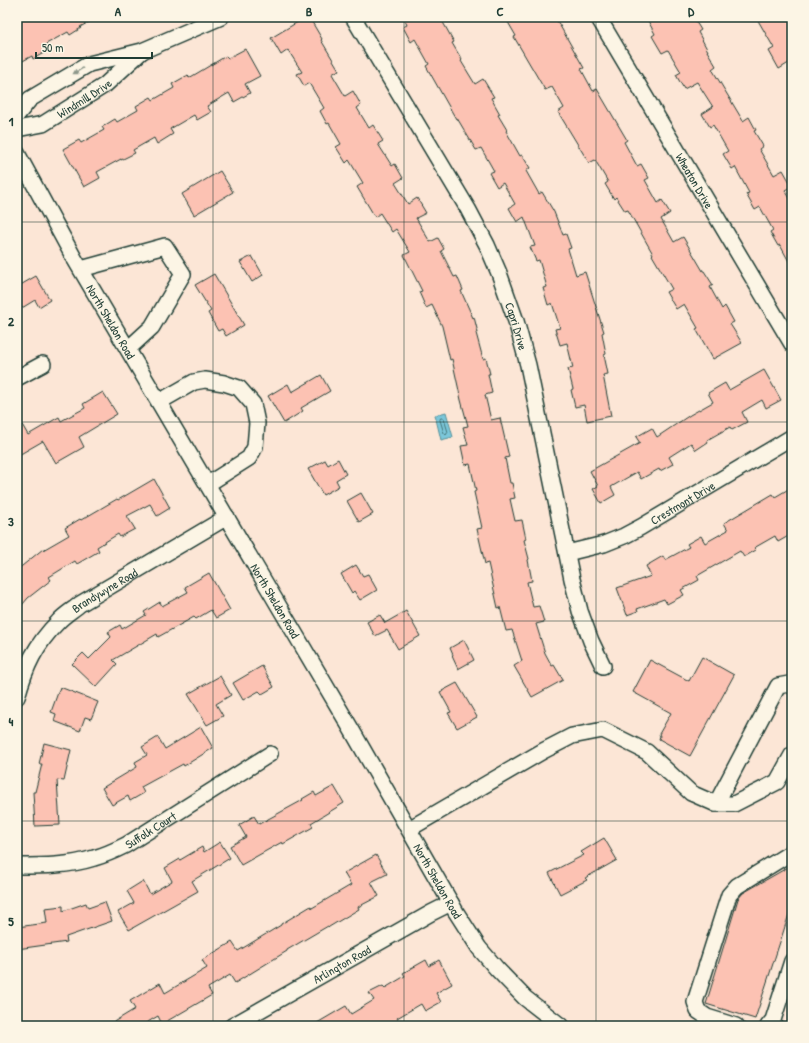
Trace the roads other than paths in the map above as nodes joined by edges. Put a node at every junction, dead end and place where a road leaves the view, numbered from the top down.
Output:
1 (221, 17) edge
2 (353, 17) edge
3 (598, 17) edge
4 (142, 51) junction
5 (17, 115) edge
6 (17, 129) edge
7 (17, 154) edge
8 (81, 269) junction
9 (792, 344) edge
10 (128, 349) junction
11 (43, 364) dead end
12 (17, 378) edge
13 (159, 402) junction
14 (792, 437) edge
15 (208, 484) junction
16 (227, 517) junction
17 (567, 553) junction
18 (603, 666) dead end
19 (792, 686) edge
20 (17, 697) edge
21 (270, 754) dead end
22 (792, 754) edge
23 (716, 804) junction
24 (409, 829) junction
25 (792, 852) edge
26 (17, 866) edge
27 (451, 902) junction
28 (792, 961) edge
29 (232, 1026) edge
30 (561, 1026) edge
31 (736, 1026) edge
32 (768, 1026) edge

1 - 4 street, Windmill Drive
2 - 17 street, Capri Drive
3 - 9 street, Wheaton Drive
4 -> 5 street, Windmill Drive
4 - 6 street, Windmill Drive
7 - 8 street, North Sheldon Road
8 - 10 street, North Sheldon Road
8 - 10 street
10 - 13 street, North Sheldon Road
11 - 12 street
13 - 15 street, North Sheldon Road
13 - 15 street
14 - 17 street, Crestmont Drive
15 - 16 street, North Sheldon Road
16 - 20 street, Brandywyne Road
16 - 24 street, North Sheldon Road
17 - 18 street, Capri Drive
19 - 23 street
21 - 26 street, Suffolk Court
22 - 23 street
23 - 24 street
24 - 27 street, North Sheldon Road
25 - 31 street
27 - 29 street, Arlington Road
27 - 30 street, North Sheldon Road
28 - 32 street

